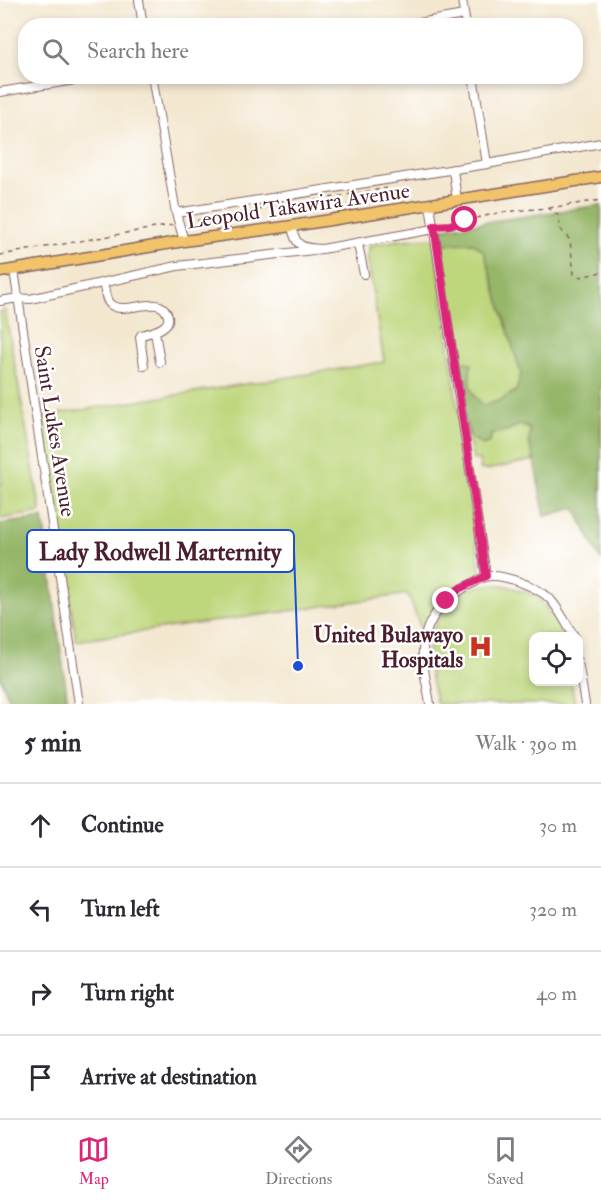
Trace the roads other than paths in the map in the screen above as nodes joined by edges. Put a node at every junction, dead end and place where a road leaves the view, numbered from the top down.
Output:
1 (139, 0) edge
2 (462, 0) edge
3 (464, 15) junction
4 (142, 18) edge
5 (447, 18) edge
6 (465, 18) edge
7 (50, 84) edge
8 (153, 84) edge
9 (474, 84) edge
10 (0, 92) edge
11 (601, 143) edge
12 (487, 164) junction
13 (453, 169) junction
14 (601, 177) edge
15 (457, 201) junction
16 (430, 205) junction
17 (176, 213) junction
18 (292, 226) junction
19 (434, 228) junction
20 (184, 241) junction
21 (358, 244) junction
22 (322, 249) junction
23 (14, 270) junction
24 (0, 272) edge
25 (364, 274) dead end
26 (103, 282) junction
27 (18, 298) junction
28 (0, 301) edge
29 (155, 332) junction
30 (160, 362) dead end
31 (144, 366) dead end
32 (486, 576) junction
33 (571, 632) edge
34 (582, 686) edge
35 (79, 704) edge
36 (430, 704) edge
37 (585, 704) edge

1 - 4 street
2 - 3 street
3 - 5 street
3 - 6 street
7 - 10 street
8 - 17 street
9 - 12 street
11 - 12 street
12 - 13 street
13 - 15 street
13 - 17 street
14 - 15 highway, Leopold Takawira Avenue
15 - 16 highway, Leopold Takawira Avenue
16 - 18 highway, Leopold Takawira Avenue
16 - 19 street
17 - 20 street
18 - 20 highway, Leopold Takawira Avenue
18 - 22 street
19 - 21 street
19 - 32 street
20 - 23 highway, Leopold Takawira Avenue
21 - 22 street
21 - 25 street
22 - 26 street
23 - 24 highway, Leopold Takawira Avenue
23 - 27 street, Saint Lukes Avenue
26 - 27 street
26 - 29 street
27 - 28 street
27 - 35 street, Saint Lukes Avenue
29 - 30 street
29 - 31 street
32 - 33 street
32 - 36 street
34 - 37 street

